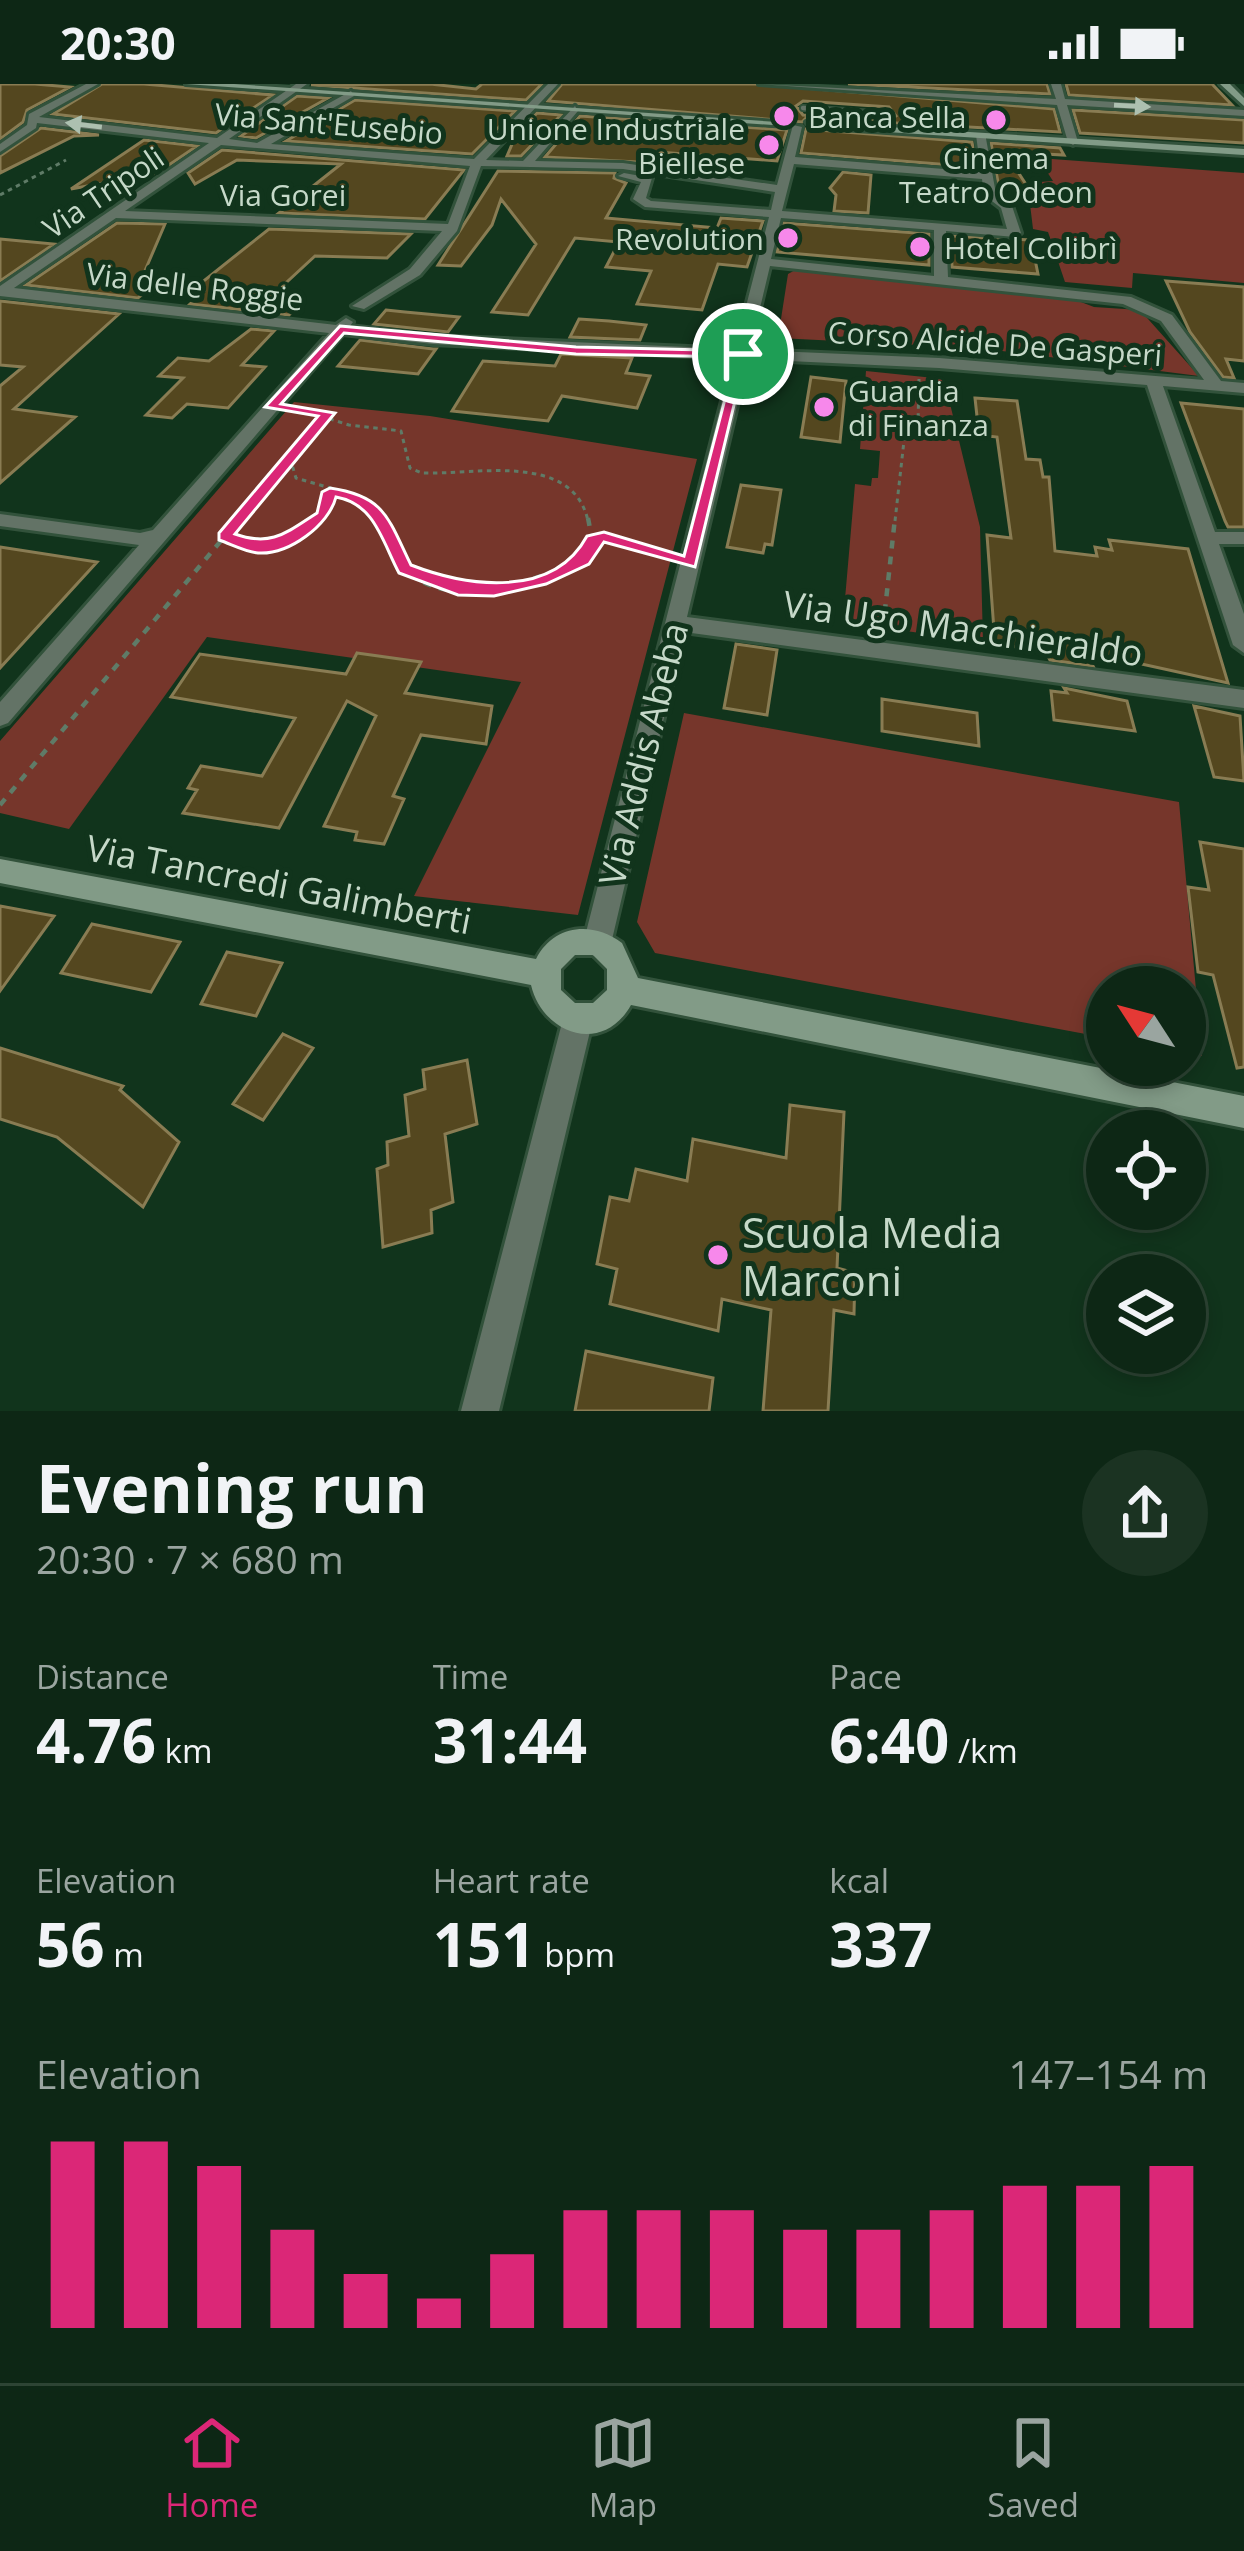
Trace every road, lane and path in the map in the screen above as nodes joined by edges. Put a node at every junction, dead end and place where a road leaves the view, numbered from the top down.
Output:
1 (93, 84) edge
2 (191, 84) edge
3 (553, 84) edge
4 (764, 84) edge
5 (1056, 84) edge
6 (1225, 84) edge
7 (810, 85) edge
8 (843, 86) edge
9 (297, 87) edge
10 (351, 94) junction
11 (1060, 102) junction
12 (1244, 104) edge
13 (533, 106) junction
14 (574, 109) junction
15 (1244, 113) edge
16 (889, 114) dead end
17 (33, 119) junction
18 (799, 120) junction
19 (981, 135) junction
20 (218, 142) junction
21 (1073, 142) junction
22 (259, 146) junction
23 (0, 148) edge
24 (1244, 153) edge
25 (66, 160) dead end
26 (790, 160) junction
27 (528, 162) junction
28 (477, 163) junction
29 (615, 176) dead end
30 (985, 176) junction
31 (784, 190) junction
32 (0, 195) edge
33 (113, 214) junction
34 (778, 215) junction
35 (940, 227) junction
36 (453, 228) junction
37 (766, 262) junction
38 (941, 278) junction
39 (0, 291) edge
40 (359, 306) dead end
41 (344, 325) junction
42 (743, 354) junction
43 (919, 377) dead end
44 (1153, 380) junction
45 (1215, 386) junction
46 (1244, 388) edge
47 (271, 407) junction
48 (328, 413) junction
49 (290, 458) junction
50 (330, 492) junction
51 (0, 520) edge
52 (163, 533) junction
53 (225, 536) junction
54 (1207, 538) junction
55 (1244, 538) edge
56 (592, 539) junction
57 (690, 564) junction
58 (674, 623) junction
59 (883, 628) dead end
60 (1244, 645) edge
61 (1244, 698) edge
62 (0, 717) edge
63 (0, 806) edge
64 (0, 871) edge
65 (597, 944) junction
66 (544, 974) junction
67 (623, 989) junction
68 (578, 1019) junction
69 (1244, 1112) edge
70 (480, 1411) edge

1 - 17 street
2 - 9 street
3 - 13 street
4 - 7 street
5 - 11 street
6 - 12 street
7 - 8 street
7 - 18 street, Via Addis Abeba
8 - 11 street
9 - 10 street
9 - 20 street, Via Tripoli
10 - 13 street
10 - 22 street
11 -> 15 street
11 - 21 street
13 - 14 street
13 - 28 street
14 - 18 street
14 - 27 street
16 - 18 lane
20 -> 17 street, Via Sant'Eusebio
17 - 23 street
18 - 19 street
18 - 26 street, Via Addis Abeba
19 - 21 street
19 - 30 street
20 - 22 street, Via Sant'Eusebio
20 - 33 street, Via Tripoli
21 - 24 street
22 - 28 street, Via Sant'Eusebio
25 - 32 path
26 - 30 street
26 - 31 street, Via Addis Abeba
27 - 28 street, Via Sant'Eusebio
27 - 31 street, Via Sant'Eusebio
28 - 36 street, Via Sant'Eusebio
29 - 34 street
30 - 35 street
31 - 34 street, Via Addis Abeba
33 - 36 street, Via Gorei
33 - 39 street, Via Tripoli
34 - 35 street
34 - 37 street, Via Addis Abeba
35 - 38 street
36 - 40 street, Via Sant'Eusebio
37 - 38 street
37 - 42 street, Via Addis Abeba
38 - 45 street
39 - 41 street, Via delle Roggie
41 - 42 street, Via delle Roggie
41 - 47 street
42 - 44 street, Corso Alcide De Gasperi
42 - 57 street, Via Addis Abeba
43 - 59 path
44 - 45 street, Corso Alcide De Gasperi
44 - 54 street
45 - 46 street, Corso Alcide De Gasperi
47 - 48 path
47 - 52 street
48 - 49 path
48 - 56 path
49 - 50 path
49 - 53 path
50 - 53 path
50 - 56 path
51 - 52 street
52 - 62 street
53 - 63 path
54 - 55 street
54 - 60 street
56 - 57 path
57 - 58 street, Via Addis Abeba
58 - 61 street, Via Ugo Macchieraldo
58 - 65 street, Via Addis Abeba
64 - 66 street, Via Tancredi Galimberti
65 - 66 street
65 - 67 street
66 - 68 street
67 - 68 street
67 - 69 street
68 - 70 street

